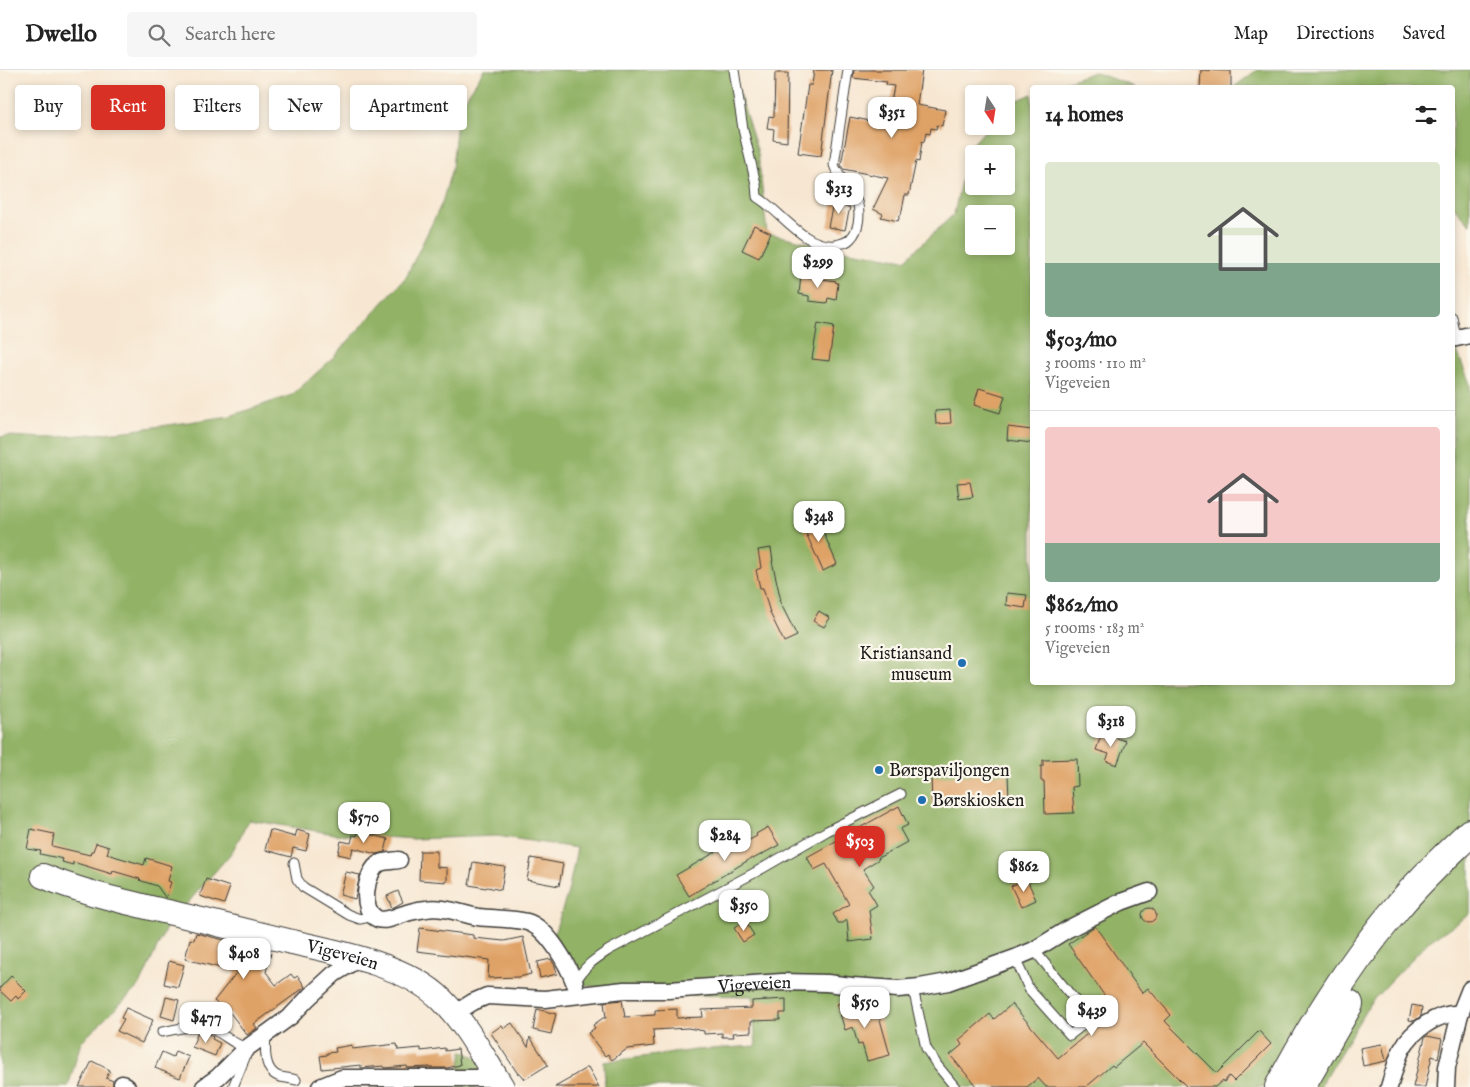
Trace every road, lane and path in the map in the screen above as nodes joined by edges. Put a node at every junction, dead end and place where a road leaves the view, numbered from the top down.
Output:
1 (734, 70) edge
2 (848, 70) edge
3 (1455, 324) edge
4 (1460, 337) edge
5 (902, 794) dead end
6 (1470, 833) edge
7 (1470, 859) edge
8 (399, 860) dead end
9 (1429, 860) dead end
10 (294, 864) dead end
11 (43, 876) dead end
12 (1149, 892) dead end
13 (1396, 908) junction
14 (374, 916) junction
15 (1034, 950) junction
16 (358, 958) junction
17 (1015, 958) junction
18 (913, 988) junction
19 (1470, 989) edge
20 (571, 990) junction
21 (454, 1014) junction
22 (1460, 1014) junction
23 (162, 1032) dead end
24 (266, 1034) junction
25 (247, 1048) junction
26 (296, 1080) dead end
27 (500, 1082) edge
28 (204, 1087) edge
29 (233, 1087) edge
30 (320, 1087) edge
31 (955, 1087) edge
32 (1279, 1087) edge
33 (1301, 1087) edge
34 (1389, 1087) edge
35 (1446, 1087) edge

1 - 2 lane
3 - 4 lane
5 - 20 lane
6 - 13 highway
7 - 33 highway
8 - 14 street
9 - 13 lane
10 - 14 lane
11 - 16 street, Vigeveien
12 - 15 street, Vigeveien
13 - 32 highway
14 - 20 street
15 - 17 street, Vigeveien
15 - 17 lane
16 - 21 street, Vigeveien
16 - 24 street
17 - 18 street, Vigeveien
18 - 20 street, Vigeveien
18 - 31 lane
19 - 22 street
20 - 21 street, Vigeveien
21 - 27 street, Vigeveien
22 - 34 street
22 - 35 street
23 - 25 lane
24 - 25 street
24 - 26 lane
25 - 28 street
25 - 29 lane
27 - 30 street, Vigeveien

